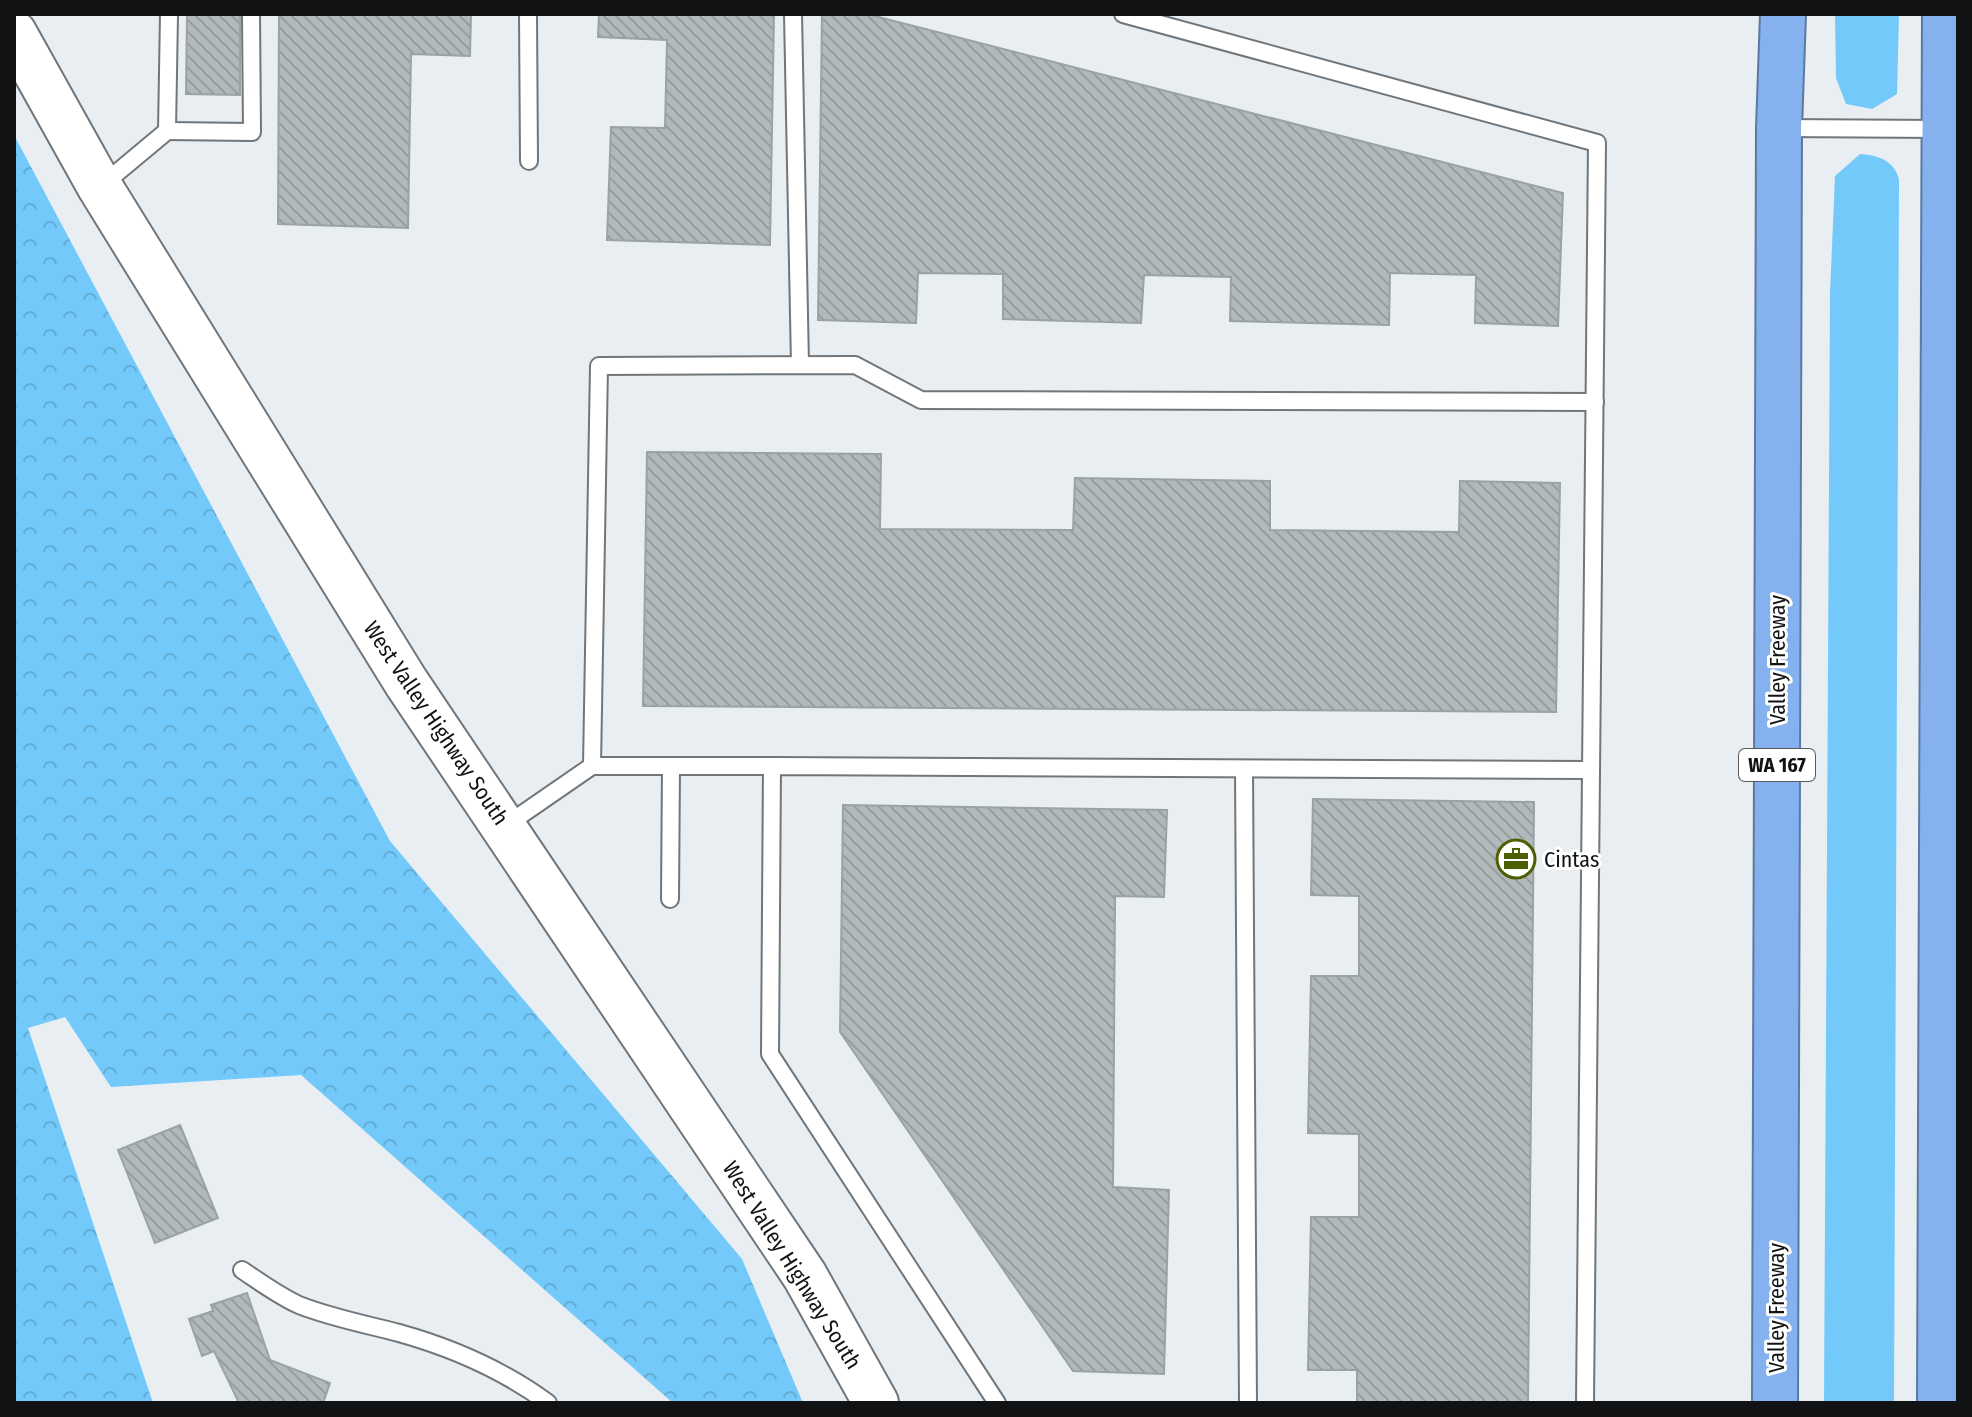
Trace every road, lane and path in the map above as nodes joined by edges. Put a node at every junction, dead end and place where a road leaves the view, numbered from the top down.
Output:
1 (169, 14) edge
2 (251, 14) edge
3 (528, 14) edge
4 (793, 14) edge
5 (1123, 14) edge
6 (1783, 14) edge
7 (1945, 14) edge
8 (14, 33) edge
9 (1779, 128) junction
10 (1945, 129) junction
11 (167, 131) junction
12 (529, 161) dead end
13 (100, 187) junction
14 (800, 365) junction
15 (1595, 402) junction
16 (592, 766) junction
17 (671, 766) junction
18 (772, 766) junction
19 (1244, 769) junction
20 (1591, 770) junction
21 (505, 826) junction
22 (670, 899) dead end
23 (242, 1270) dead end
24 (548, 1403) edge
25 (876, 1403) edge
26 (997, 1403) edge
27 (1248, 1403) edge
28 (1585, 1403) edge
29 (1775, 1403) edge
30 (1940, 1403) edge

1 - 11 lane
2 - 11 lane
3 - 12 lane
4 - 14 lane
5 - 15 lane
6 - 9 highway, Valley Freeway / WA 167
7 - 10 highway
8 - 13 main road, West Valley Highway South
9 - 10 lane
9 - 29 highway, Valley Freeway / WA 167
10 - 30 highway
11 - 13 lane
13 - 21 main road, West Valley Highway South
14 - 15 lane
14 - 16 lane
15 - 20 lane
16 - 17 lane
16 - 21 lane
17 - 18 lane
17 - 22 lane
18 - 19 lane
18 - 26 lane
19 - 20 lane
19 - 27 lane
20 - 28 lane
21 - 25 main road, West Valley Highway South
23 - 24 lane

